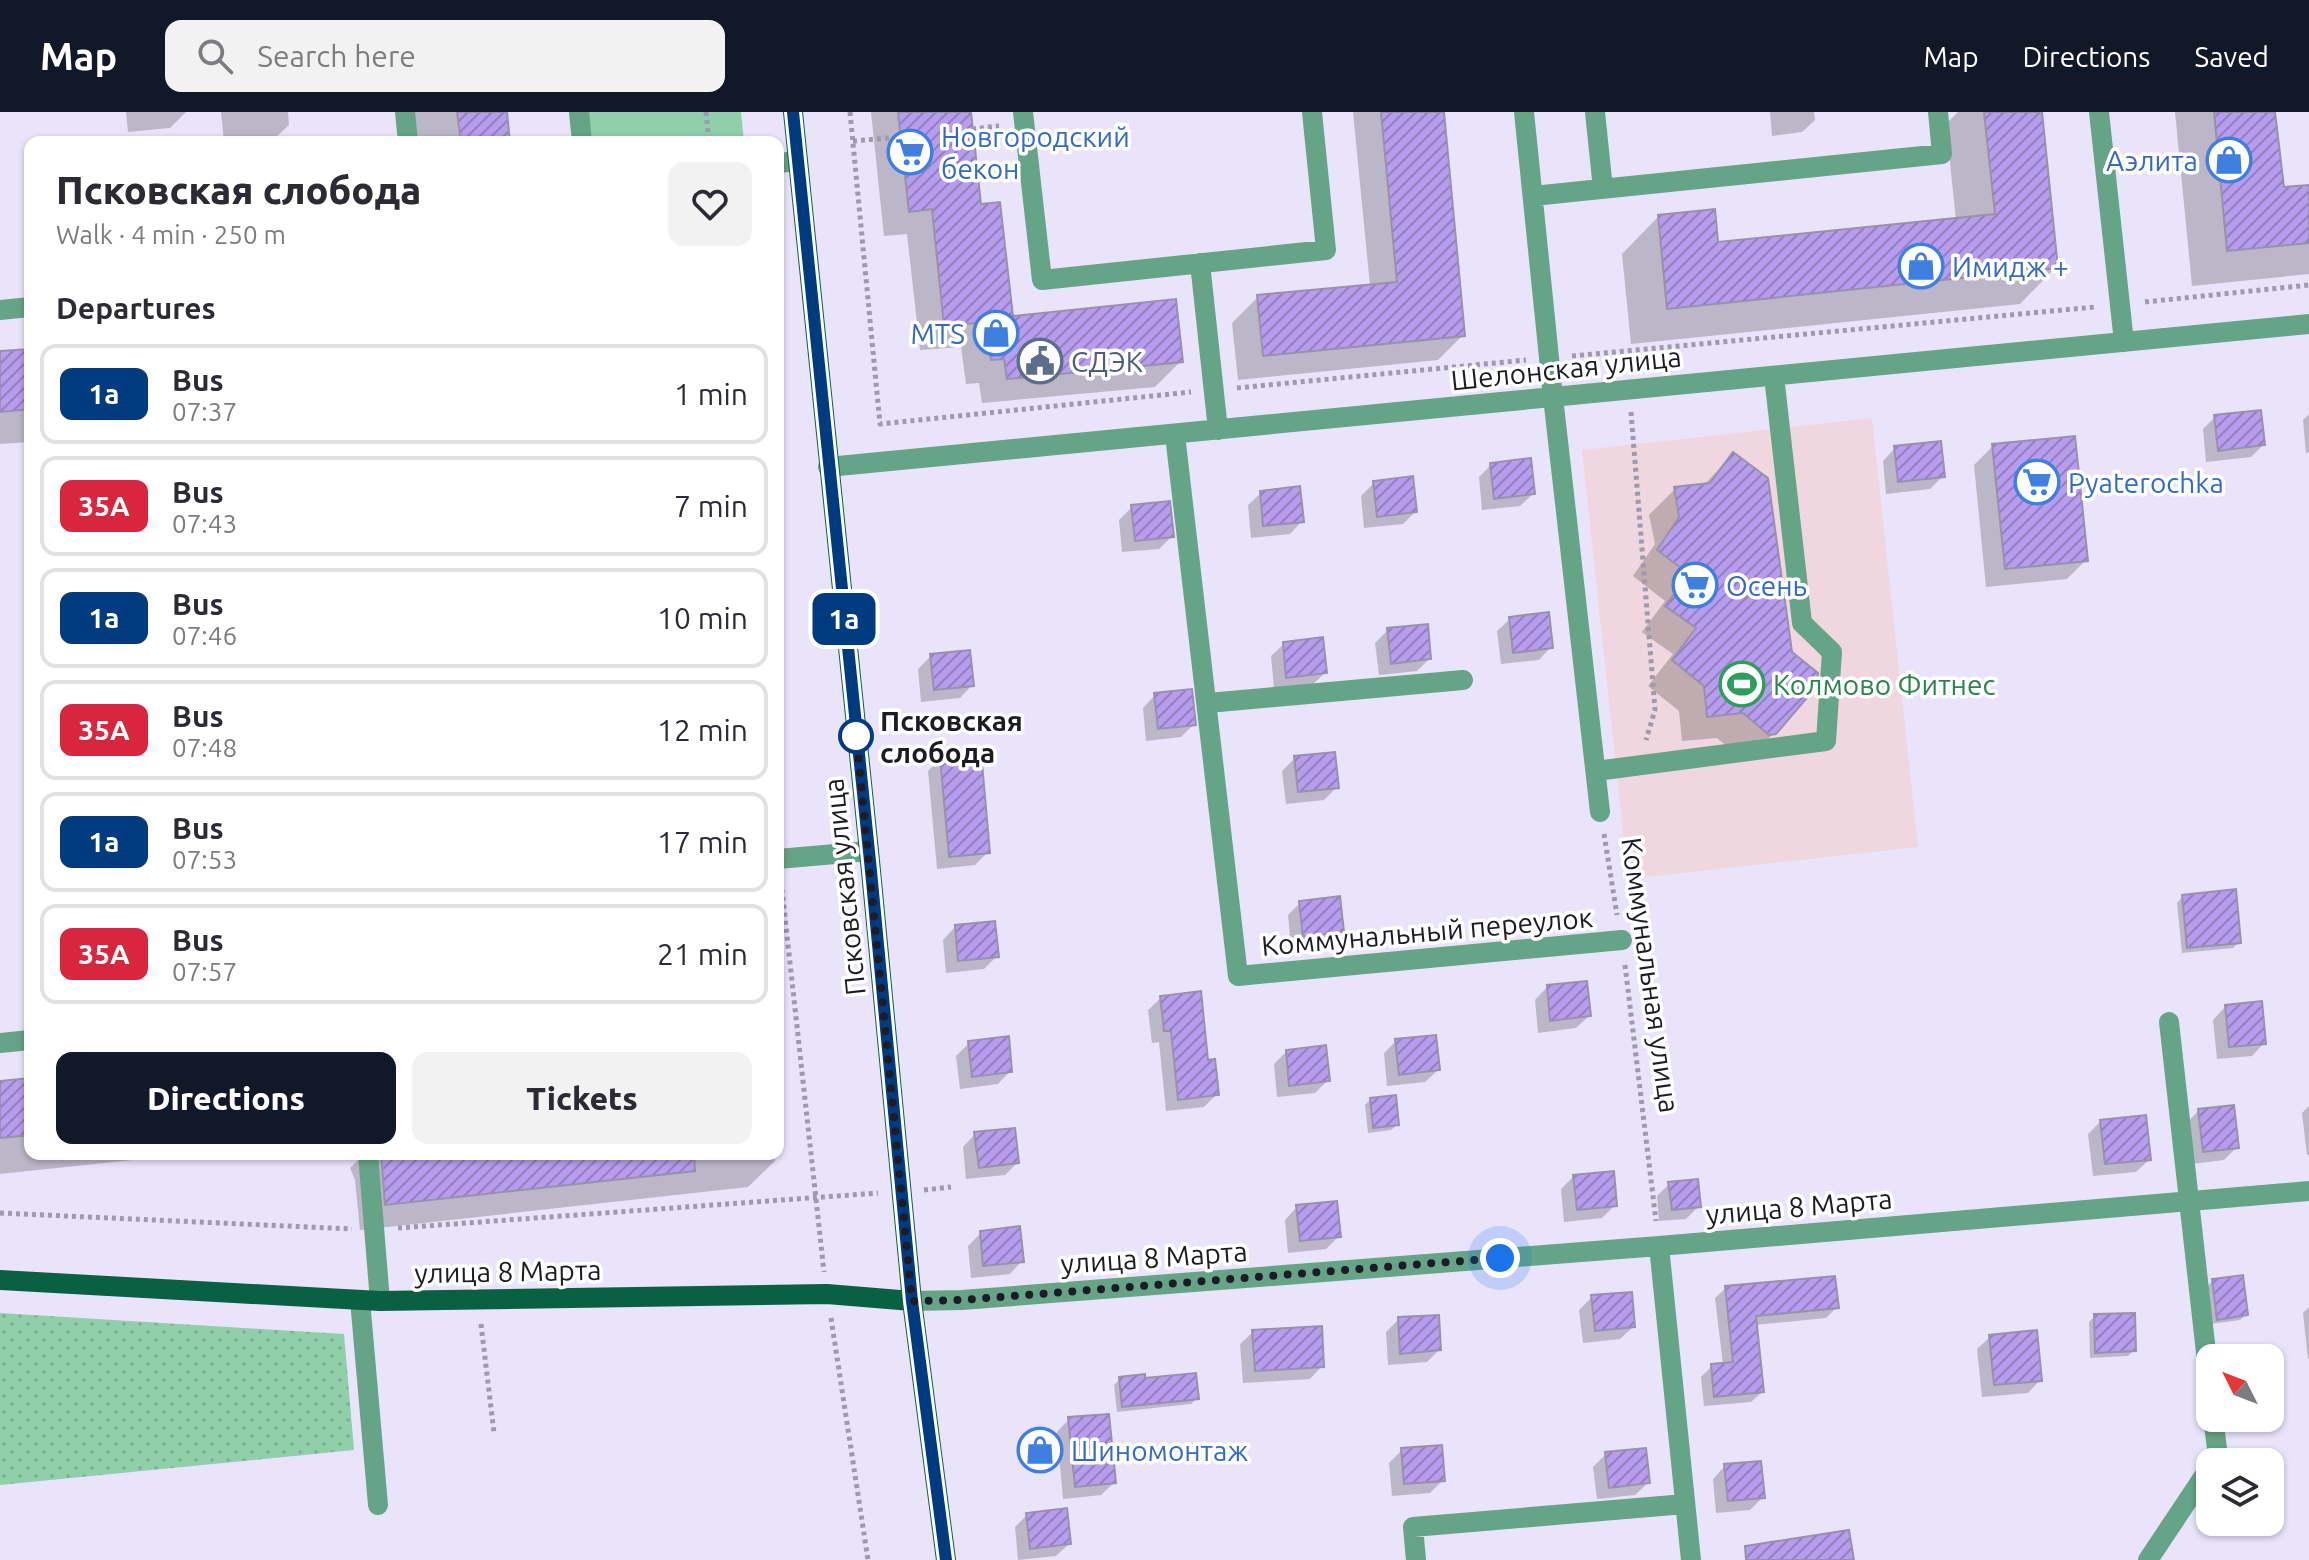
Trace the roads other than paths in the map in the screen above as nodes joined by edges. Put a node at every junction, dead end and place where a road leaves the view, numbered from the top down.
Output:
1 (405, 112) edge
2 (579, 112) edge
3 (793, 112) edge
4 (1023, 112) edge
5 (1312, 112) edge
6 (1524, 112) edge
7 (1595, 112) edge
8 (1938, 112) edge
9 (2099, 112) edge
10 (407, 136) edge
11 (581, 136) edge
12 (788, 162) edge
13 (1603, 189) junction
14 (1533, 196) junction
15 (1200, 263) junction
16 (24, 308) edge
17 (0, 310) edge
18 (2309, 324) edge
19 (2124, 342) junction
20 (1774, 376) junction
21 (1553, 397) junction
22 (1218, 430) junction
23 (1175, 435) junction
24 (828, 467) junction
25 (1463, 680) dead end
26 (1208, 703) junction
27 (1596, 771) junction
28 (1600, 812) road end
29 (869, 851) junction
30 (784, 858) edge
31 (1622, 940) road end
32 (2169, 1022) dead end
33 (24, 1041) edge
34 (0, 1043) edge
35 (368, 1160) edge
36 (2309, 1191) edge
37 (2189, 1201) junction
38 (1659, 1246) junction
39 (0, 1280) edge
40 (370, 1300) junction
41 (912, 1301) junction
42 (2205, 1344) edge
43 (2196, 1488) edge
44 (1685, 1504) junction
45 (378, 1505) dead end
46 (946, 1560) edge
47 (1416, 1560) edge
48 (1691, 1560) edge
49 (2148, 1560) edge

1 - 10 street
2 - 11 street
3 - 12 main road, Псковская улица
4 - 15 street
5 - 15 street
6 - 14 street, Коммунальная улица
7 - 13 street
8 - 13 street
9 - 19 street
12 - 24 main road, Псковская улица
13 - 14 street
14 - 21 street, Коммунальная улица
15 - 22 street
16 - 17 street
18 - 19 street, Шелонская улица
19 - 20 street, Шелонская улица
20 - 21 street, Шелонская улица
20 - 27 street
21 - 22 street, Шелонская улица
21 - 27 street, Коммунальная улица
22 - 23 street, Шелонская улица
23 - 24 street, Шелонская улица
23 - 26 street
24 - 29 main road, Псковская улица
25 - 26 street
26 - 31 street, Коммунальный переулок
27 - 28 street, Коммунальная улица
29 - 30 street
29 - 41 main road, Псковская улица
32 - 37 street
33 - 34 street
35 - 40 street
36 - 37 street, улица 8 Марта
37 - 38 street, улица 8 Марта
37 - 42 street
38 - 41 street, улица 8 Марта
38 - 44 street
39 - 40 main road, улица 8 Марта
40 - 41 main road, улица 8 Марта
40 - 45 street
41 - 46 main road, Псковская улица
43 - 49 street
44 - 47 street
44 - 48 street

